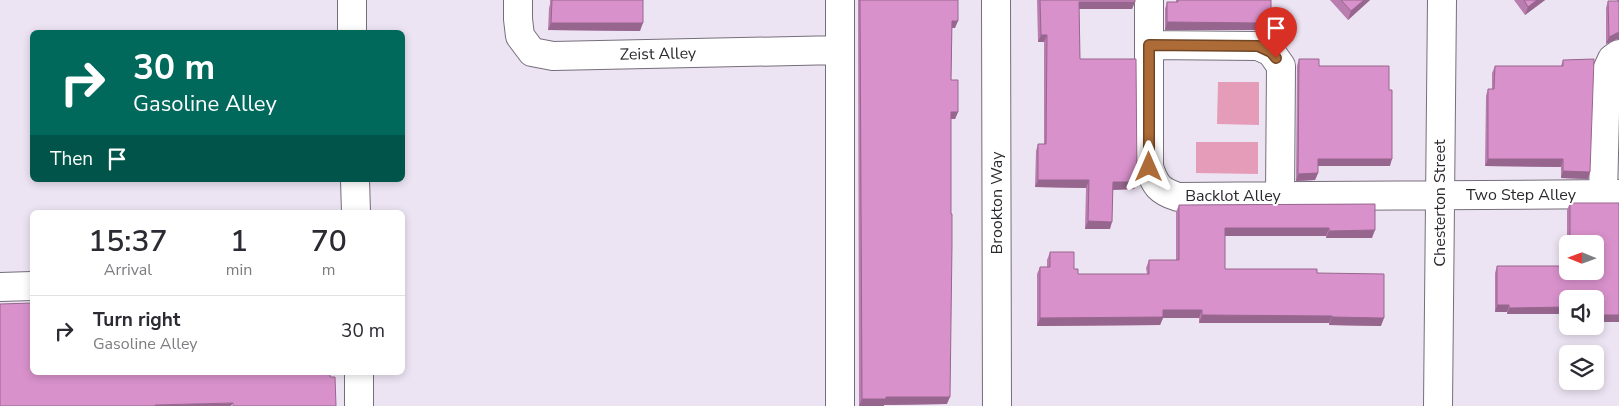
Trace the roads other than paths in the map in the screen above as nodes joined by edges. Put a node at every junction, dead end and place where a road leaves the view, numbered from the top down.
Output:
1 (352, 0) edge
2 (518, 0) edge
3 (840, 0) edge
4 (996, 0) edge
5 (1149, 0) edge
6 (1442, 0) edge
7 (352, 30) edge
8 (1149, 45) junction
9 (840, 50) junction
10 (1619, 54) edge
11 (355, 182) edge
12 (1440, 195) junction
13 (1611, 195) edge
14 (1280, 196) junction
15 (356, 210) edge
16 (30, 286) edge
17 (0, 287) edge
18 (359, 375) edge
19 (359, 406) edge
20 (840, 406) edge
21 (997, 406) edge
22 (1438, 406) edge

1 - 7 street
2 - 9 street, Zeist Alley
3 - 9 street
4 - 21 street, Brookton Way
5 - 8 street, Backlot Alley
6 - 12 street, Chesterton Street
8 - 14 street, Backlot Alley
8 - 14 street
9 - 20 street
10 - 13 street, Two Step Alley
11 - 15 street
12 - 13 street, Two Step Alley
12 - 14 street, Backlot Alley
12 - 22 street, Chesterton Street
16 - 17 street
18 - 19 street

